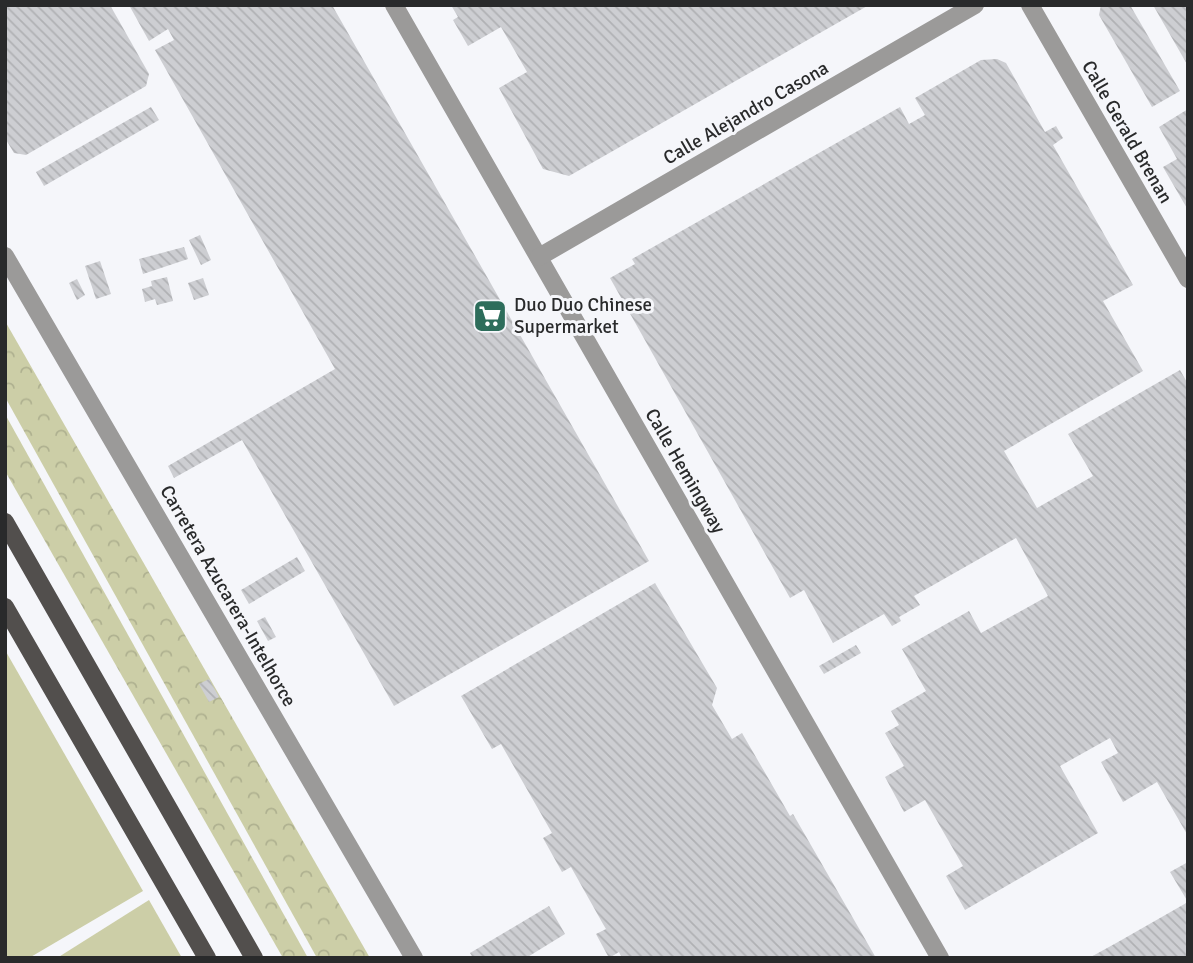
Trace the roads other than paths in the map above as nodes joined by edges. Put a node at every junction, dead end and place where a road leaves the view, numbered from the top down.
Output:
1 (394, 5) edge
2 (975, 5) edge
3 (1030, 5) edge
4 (5, 256) edge
5 (538, 257) junction
6 (1188, 279) edge
7 (5, 522) edge
8 (5, 607) edge
9 (207, 958) edge
10 (254, 958) edge
11 (414, 958) edge
12 (940, 958) edge

1 - 5 street, Calle Hemingway
2 - 5 street, Calle Alejandro Casona
3 - 6 street, Calle Gerald Brenan
4 - 11 street, Carretera Azucarera-Intelhorce
5 - 12 street, Calle Hemingway
7 - 10 main road
8 - 9 main road

